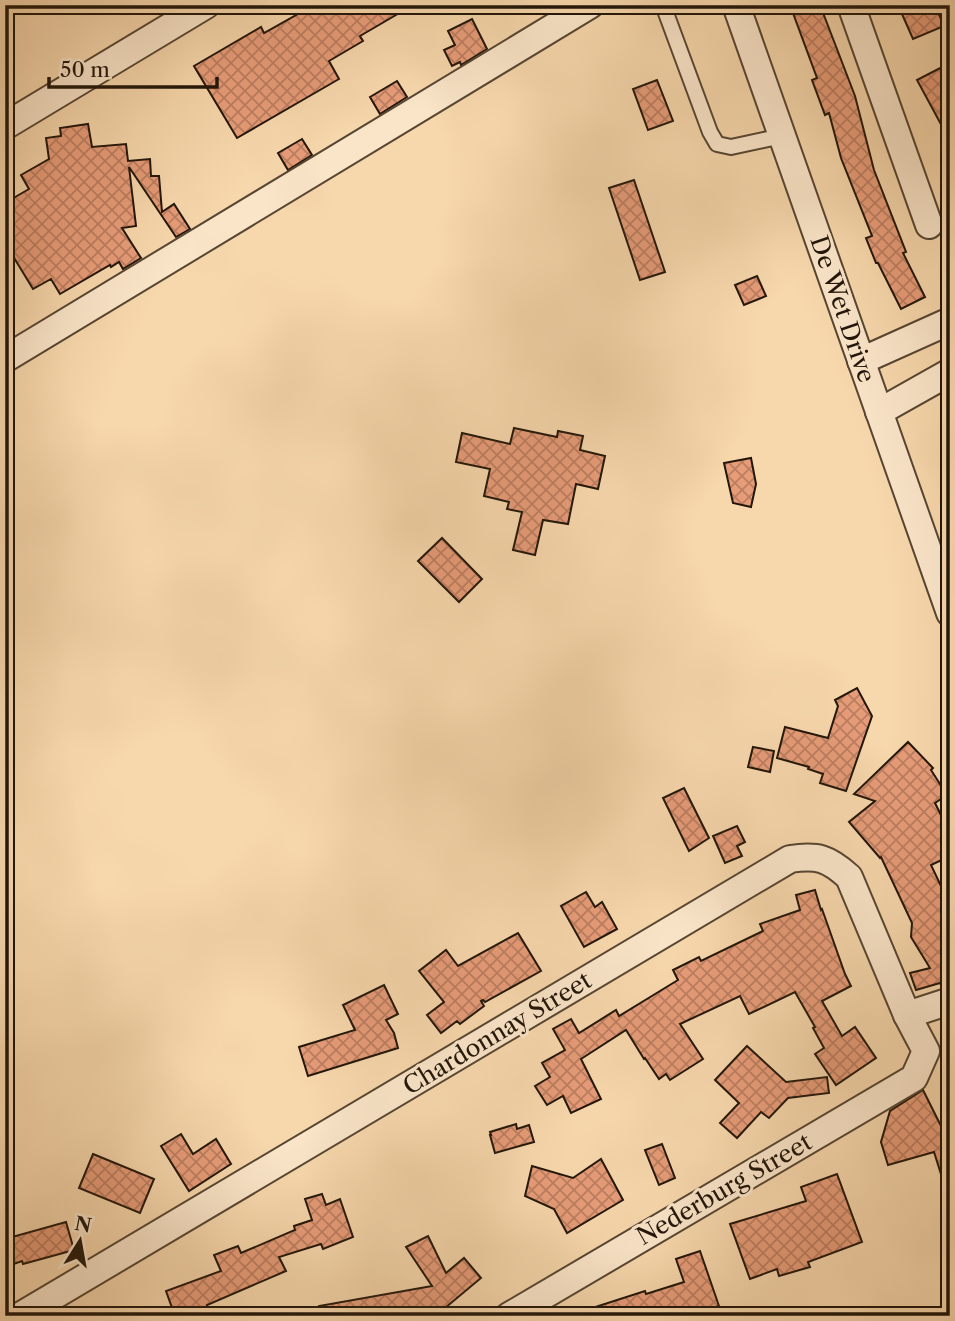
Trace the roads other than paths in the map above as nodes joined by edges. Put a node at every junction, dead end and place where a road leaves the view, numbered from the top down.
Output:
1 (206, 5) edge
2 (590, 5) edge
3 (663, 5) edge
4 (736, 5) edge
5 (851, 5) edge
6 (5, 125) edge
7 (782, 136) junction
8 (929, 225) dead end
9 (950, 321) edge
10 (5, 359) edge
11 (861, 361) junction
12 (950, 372) edge
13 (879, 412) junction
14 (950, 613) edge
15 (950, 1001) edge
16 (907, 1015) junction
17 (938, 1046) edge
18 (20, 1316) edge
19 (509, 1316) edge

1 - 6 street
2 - 10 street
3 - 7 lane
4 - 7 street, De Wet Drive
5 - 8 street
7 - 11 street, De Wet Drive
9 - 11 street
11 - 13 street, De Wet Drive
12 - 13 street
13 - 14 street, De Wet Drive
15 - 16 street
16 - 17 street, Nederburg Street
16 - 18 street, Chardonnay Street
17 - 19 street, Nederburg Street

